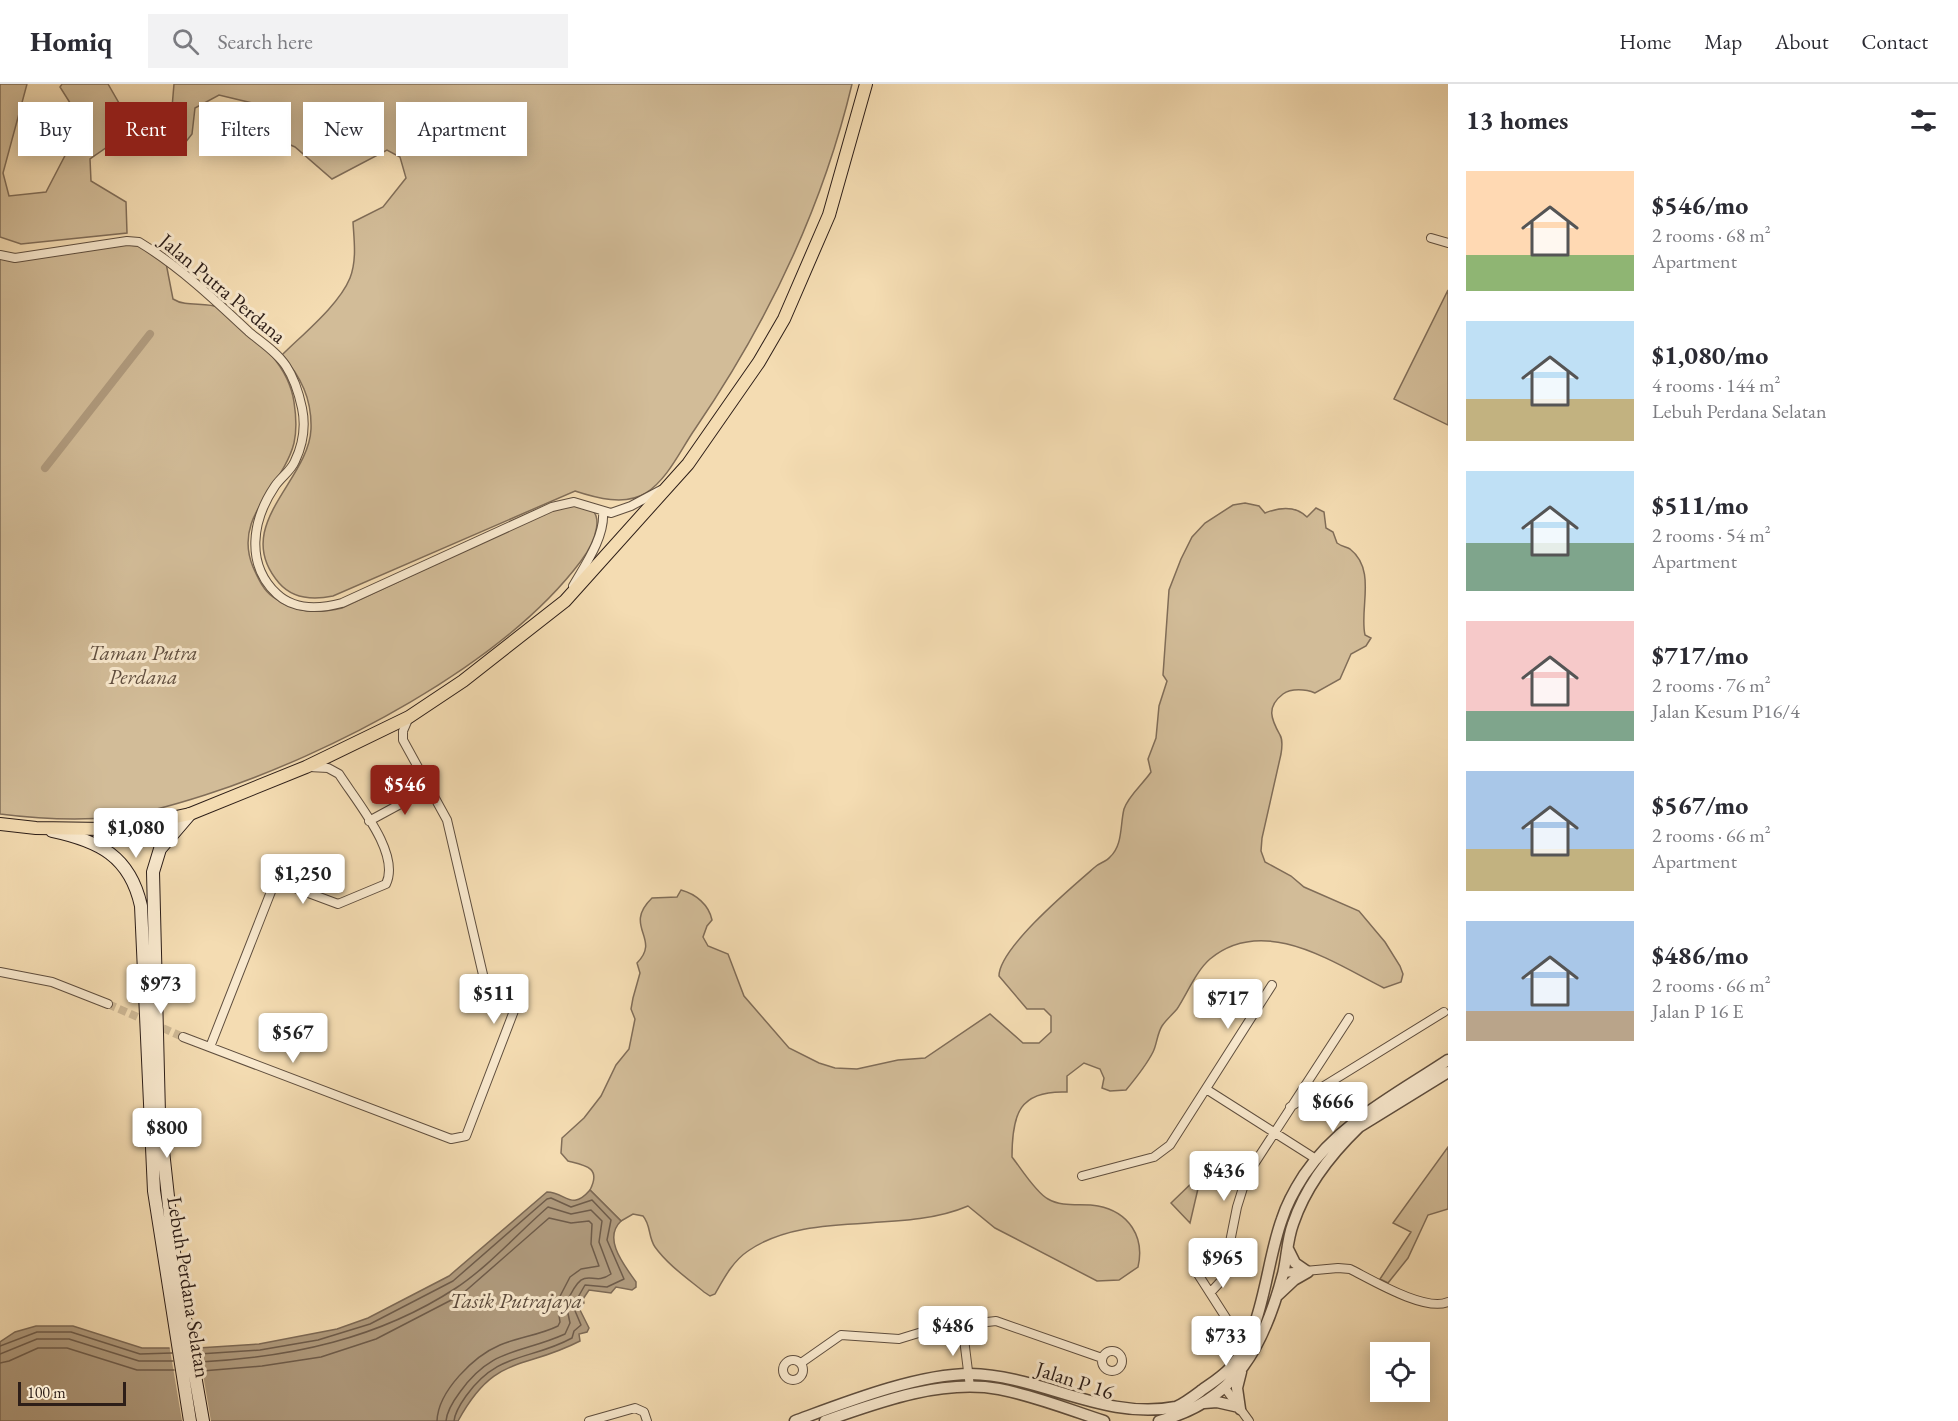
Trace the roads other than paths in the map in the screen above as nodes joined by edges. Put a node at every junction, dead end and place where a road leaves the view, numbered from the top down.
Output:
1 (866, 84) edge
2 (1431, 238) dead end
3 (1448, 243) edge
4 (0, 255) edge
5 (667, 487) junction
6 (603, 512) junction
7 (565, 601) junction
8 (409, 717) junction
9 (306, 767) junction
10 (430, 788) junction
11 (190, 814) junction
12 (369, 821) junction
13 (0, 824) edge
14 (36, 828) junction
15 (0, 972) edge
16 (1272, 985) dead end
17 (108, 1004) tunnel mouth
18 (1444, 1012) dead end
19 (1349, 1018) dead end
20 (183, 1036) tunnel mouth
21 (210, 1047) junction
22 (1448, 1060) edge
23 (1448, 1072) edge
24 (1206, 1089) junction
25 (1287, 1108) junction
26 (1273, 1131) junction
27 (1316, 1159) junction
28 (1082, 1176) dead end
29 (1281, 1221) junction
30 (1288, 1249) junction
31 (1196, 1271) dead end
32 (1308, 1272) junction
33 (1283, 1273) junction
34 (173, 1288) junction
35 (1210, 1293) junction
36 (1275, 1298) junction
37 (1448, 1302) edge
38 (1256, 1316) junction
39 (1228, 1321) dead end
40 (962, 1323) junction
41 (1102, 1358) dead end
42 (801, 1363) dead end
43 (1236, 1369) junction
44 (968, 1374) junction
45 (970, 1387) junction
46 (1225, 1388) junction
47 (1202, 1390) junction
48 (1203, 1403) junction
49 (1240, 1408) junction
50 (190, 1421) edge
51 (203, 1421) edge
52 (589, 1421) edge
53 (647, 1421) edge
54 (795, 1421) edge
55 (825, 1421) edge
56 (1104, 1421) edge
57 (1159, 1421) edge
58 (1249, 1421) edge

1 - 5 main road
2 - 3 street
4 - 6 street, Jalan Putra Perdana
5 - 6 street
5 - 7 main road
6 - 7 street
7 - 8 main road
8 - 9 main road
8 - 10 street
9 - 11 main road
9 - 12 street
10 - 12 street
10 - 21 street
11 - 14 main road
11 - 34 main road, Lebuh Perdana Selatan
12 - 21 street
13 - 14 main road
14 - 34 main road, Lebuh Perdana Selatan
15 - 17 street
16 - 24 street
18 - 25 street
19 - 25 street
20 - 21 street
22 - 27 street, Jalan P 16
23 - 30 street, Jalan P 16
24 - 26 street
24 - 28 street
25 - 26 street
26 - 27 street
26 - 35 street
27 - 29 street, Jalan P 16
29 - 33 street
29 - 38 street, Jalan P 16
30 - 32 street
30 - 33 street, Jalan P 16
31 - 35 street
32 - 33 street
32 - 36 street
32 - 37 street
33 - 36 street, Jalan P 16
33 - 38 street
34 - 50 main road, Lebuh Perdana Selatan
34 - 51 main road, Lebuh Perdana Selatan
35 - 39 street
36 - 43 street, Jalan P 16
38 - 43 street, Jalan P 16
40 - 41 street
40 - 42 street
40 - 44 street
43 - 46 street
43 - 47 street, Jalan P 16
43 - 49 street
44 - 45 street
44 - 47 street, Jalan P 16
44 - 54 street, Jalan P 16
45 - 55 street, Jalan P 16
45 - 56 street, Jalan P 16
46 - 47 street
46 - 48 street
46 - 49 street
48 - 49 street
48 - 57 street
49 - 58 street
52 - 53 street

